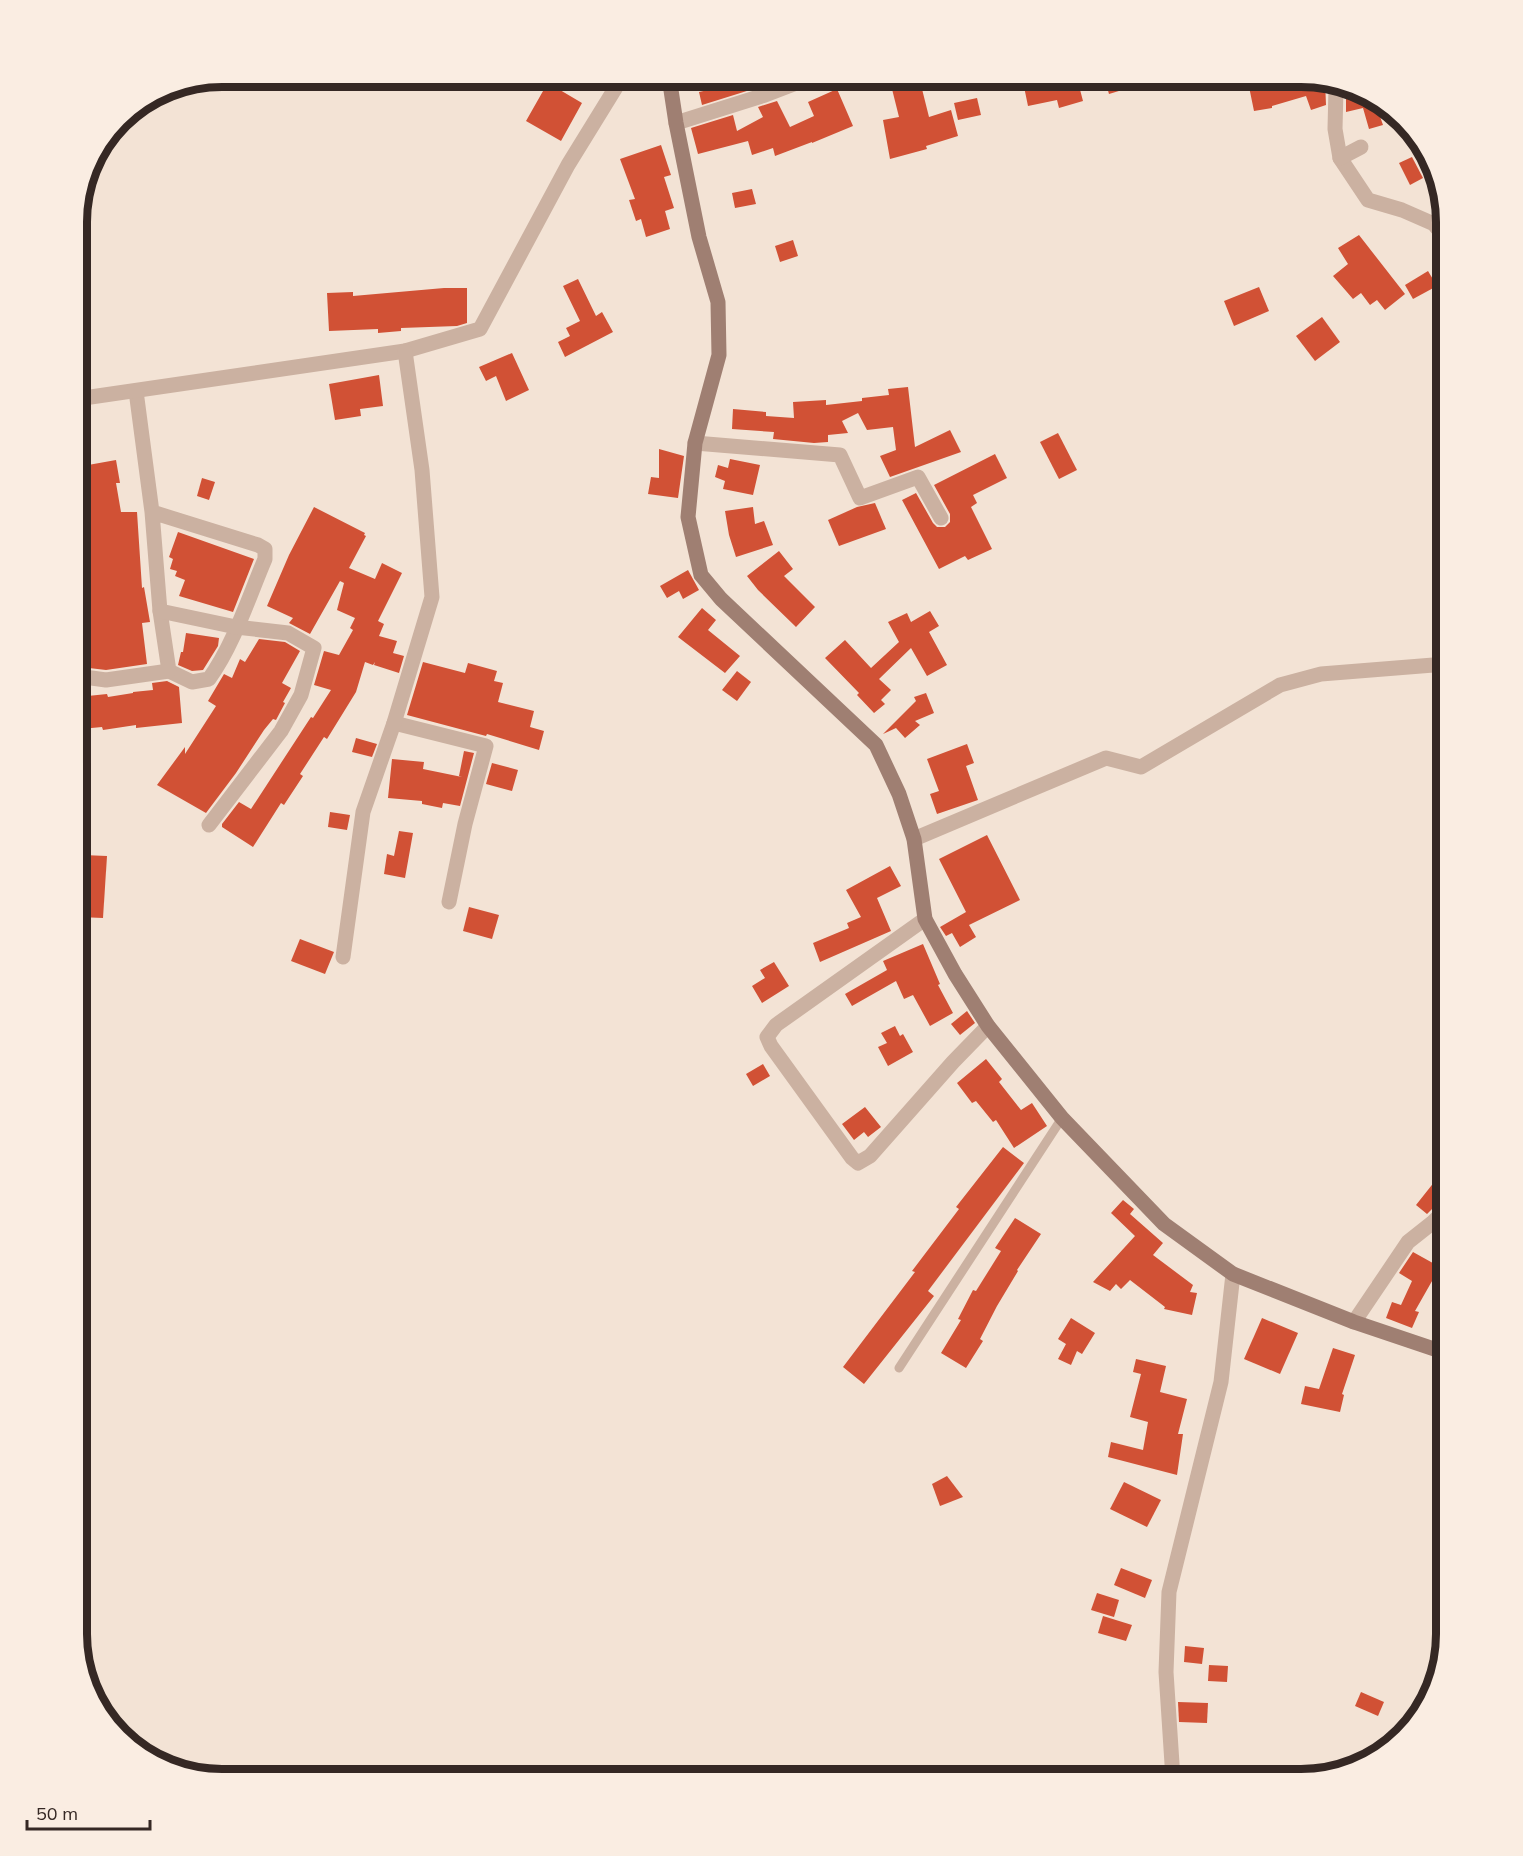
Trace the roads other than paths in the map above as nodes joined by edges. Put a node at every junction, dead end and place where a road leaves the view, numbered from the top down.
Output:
1 (616, 87) edge
2 (671, 87) edge
3 (784, 87) edge
4 (1336, 92) edge
5 (676, 123) junction
6 (1360, 147) dead end
7 (1340, 158) junction
8 (1436, 226) edge
9 (405, 351) junction
10 (136, 391) junction
11 (87, 398) edge
12 (695, 443) junction
13 (152, 512) junction
14 (941, 518) dead end
15 (160, 611) junction
16 (236, 627) junction
17 (1436, 665) edge
18 (169, 671) junction
19 (87, 677) edge
20 (394, 723) junction
21 (209, 825) dead end
22 (914, 839) junction
23 (449, 902) dead end
24 (924, 919) junction
25 (343, 957) dead end
26 (988, 1026) junction
27 (1062, 1118) junction
28 (1436, 1219) edge
29 (1233, 1274) junction
30 (1354, 1322) junction
31 (1436, 1350) edge
32 (899, 1368) dead end
33 (1172, 1769) edge

1 - 9 street
2 - 5 street
3 - 5 street
4 - 7 street
5 - 12 street
6 - 7 street
7 - 8 street
9 - 10 street
9 - 20 street
10 - 11 street
10 - 13 street
12 - 14 street
12 - 22 street
13 - 15 street
13 - 16 street
15 - 16 street
15 - 18 street
16 - 18 street
16 - 21 street
17 - 22 street
18 - 19 street
20 - 23 street
20 - 25 street
22 - 24 street
24 - 26 street
24 - 26 street
26 - 27 street
27 - 29 street
27 - 32 lane
28 - 30 street
29 - 30 street
29 - 33 street
30 - 31 street

